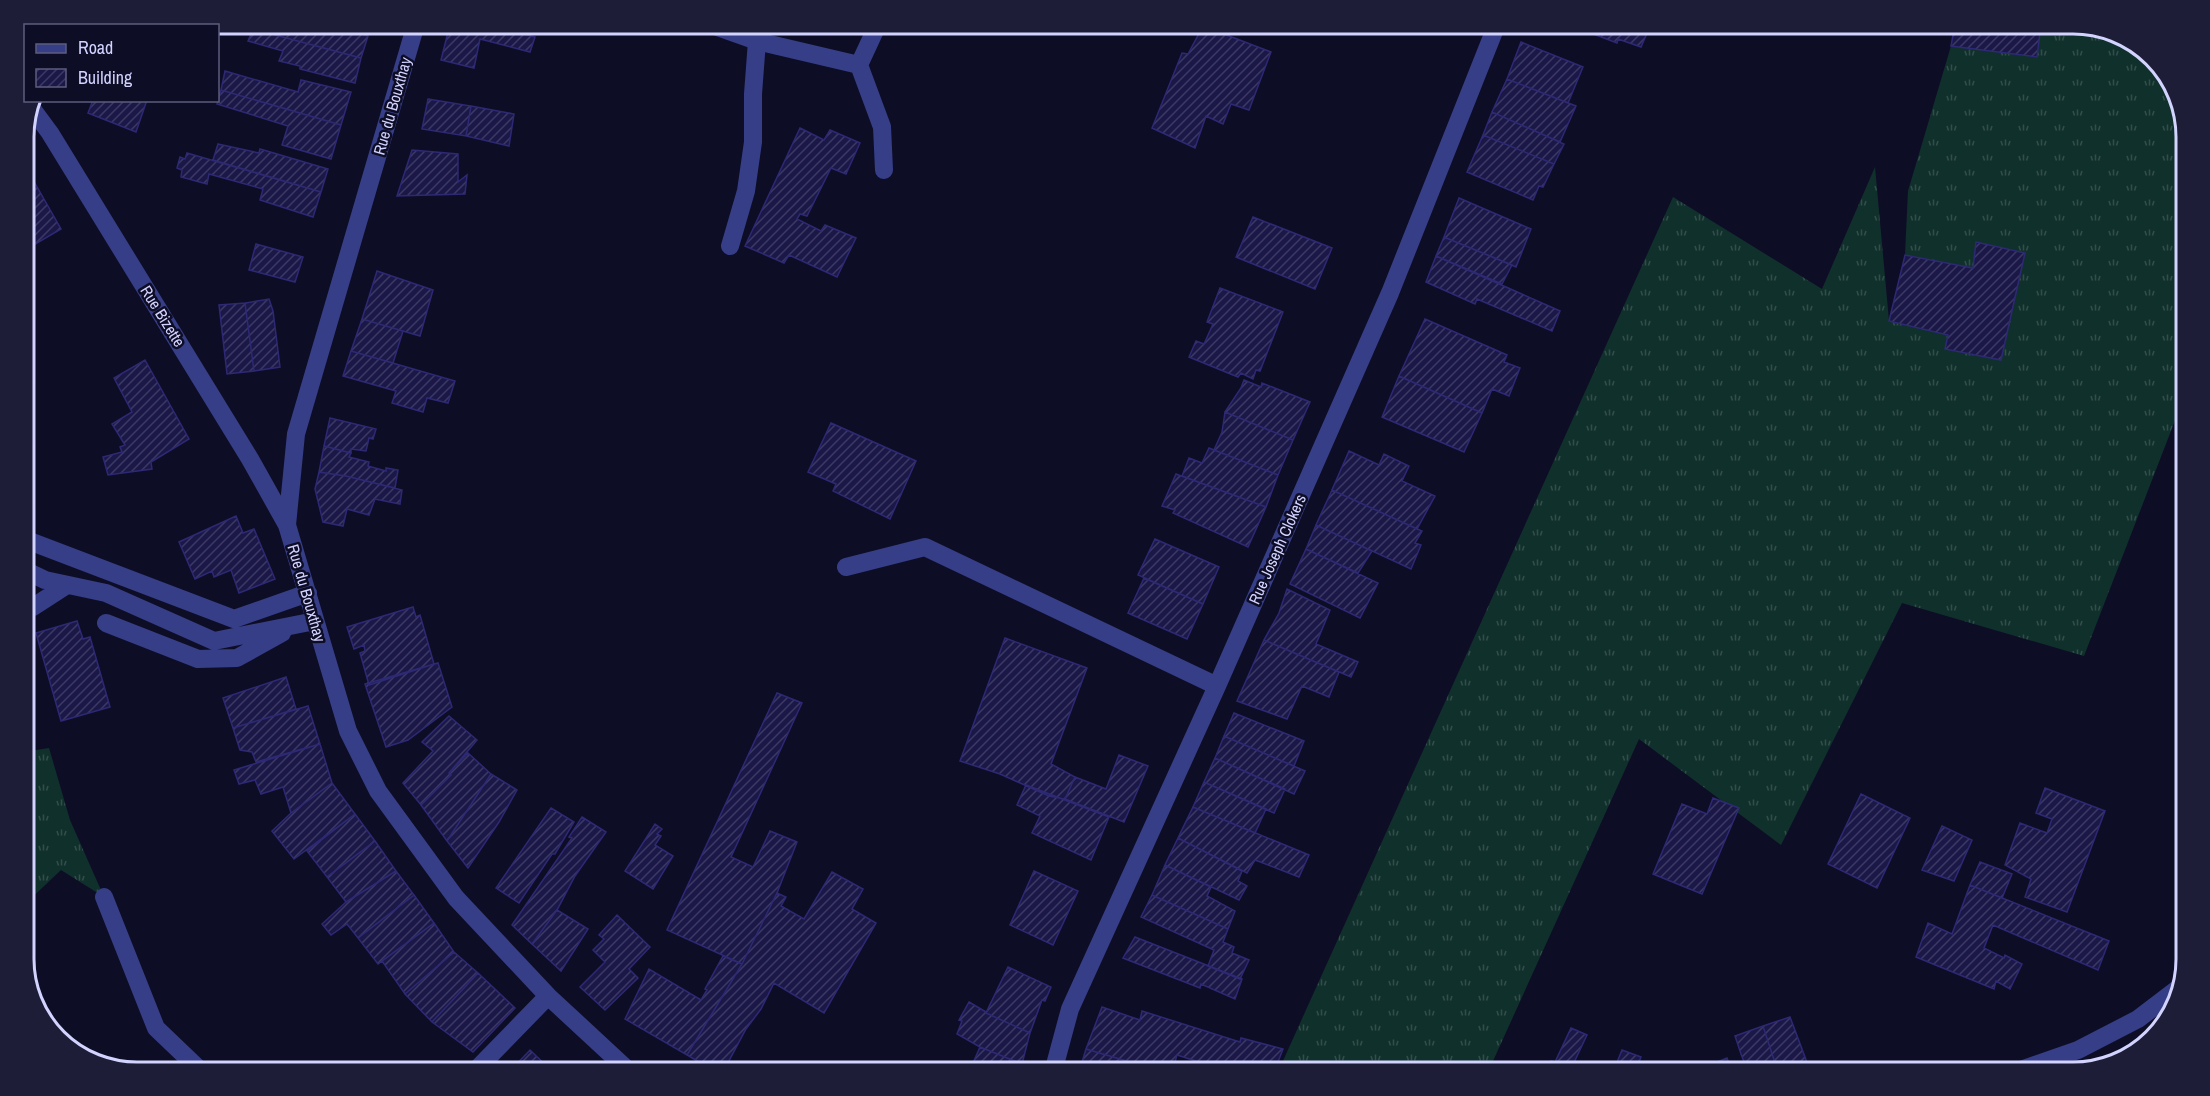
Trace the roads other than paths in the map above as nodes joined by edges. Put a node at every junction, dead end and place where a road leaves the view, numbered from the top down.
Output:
1 (413, 34) edge
2 (737, 34) edge
3 (874, 34) edge
4 (1493, 34) edge
5 (757, 41) junction
6 (860, 65) junction
7 (37, 116) edge
8 (884, 170) dead end
9 (730, 246) dead end
10 (287, 525) junction
11 (35, 543) edge
12 (846, 567) dead end
13 (35, 575) edge
14 (67, 585) junction
15 (308, 593) junction
16 (35, 606) edge
17 (315, 621) junction
18 (106, 623) dead end
19 (296, 625) junction
20 (1217, 686) junction
21 (104, 897) dead end
22 (548, 996) junction
23 (2168, 996) edge
24 (192, 1062) edge
25 (484, 1062) edge
26 (619, 1062) edge
27 (1056, 1062) edge
28 (2044, 1062) edge

1 - 10 street, Rue du Bouxthay
2 - 5 street
3 - 6 street
4 - 20 street, Rue Joseph Clokers
5 - 6 street
5 - 9 street
6 - 8 street
7 - 10 street, Rue Bizette
10 - 15 street, Rue du Bouxthay
11 - 15 street
12 - 20 street
13 - 14 street
14 - 16 street
14 - 19 street
15 - 17 street, Rue du Bouxthay
17 - 19 street
17 - 22 street, Rue du Bouxthay
18 - 19 street
20 - 27 street, Rue Joseph Clokers
21 - 24 street
22 - 25 street
22 - 26 street, Rue du Bouxthay
23 - 28 street

